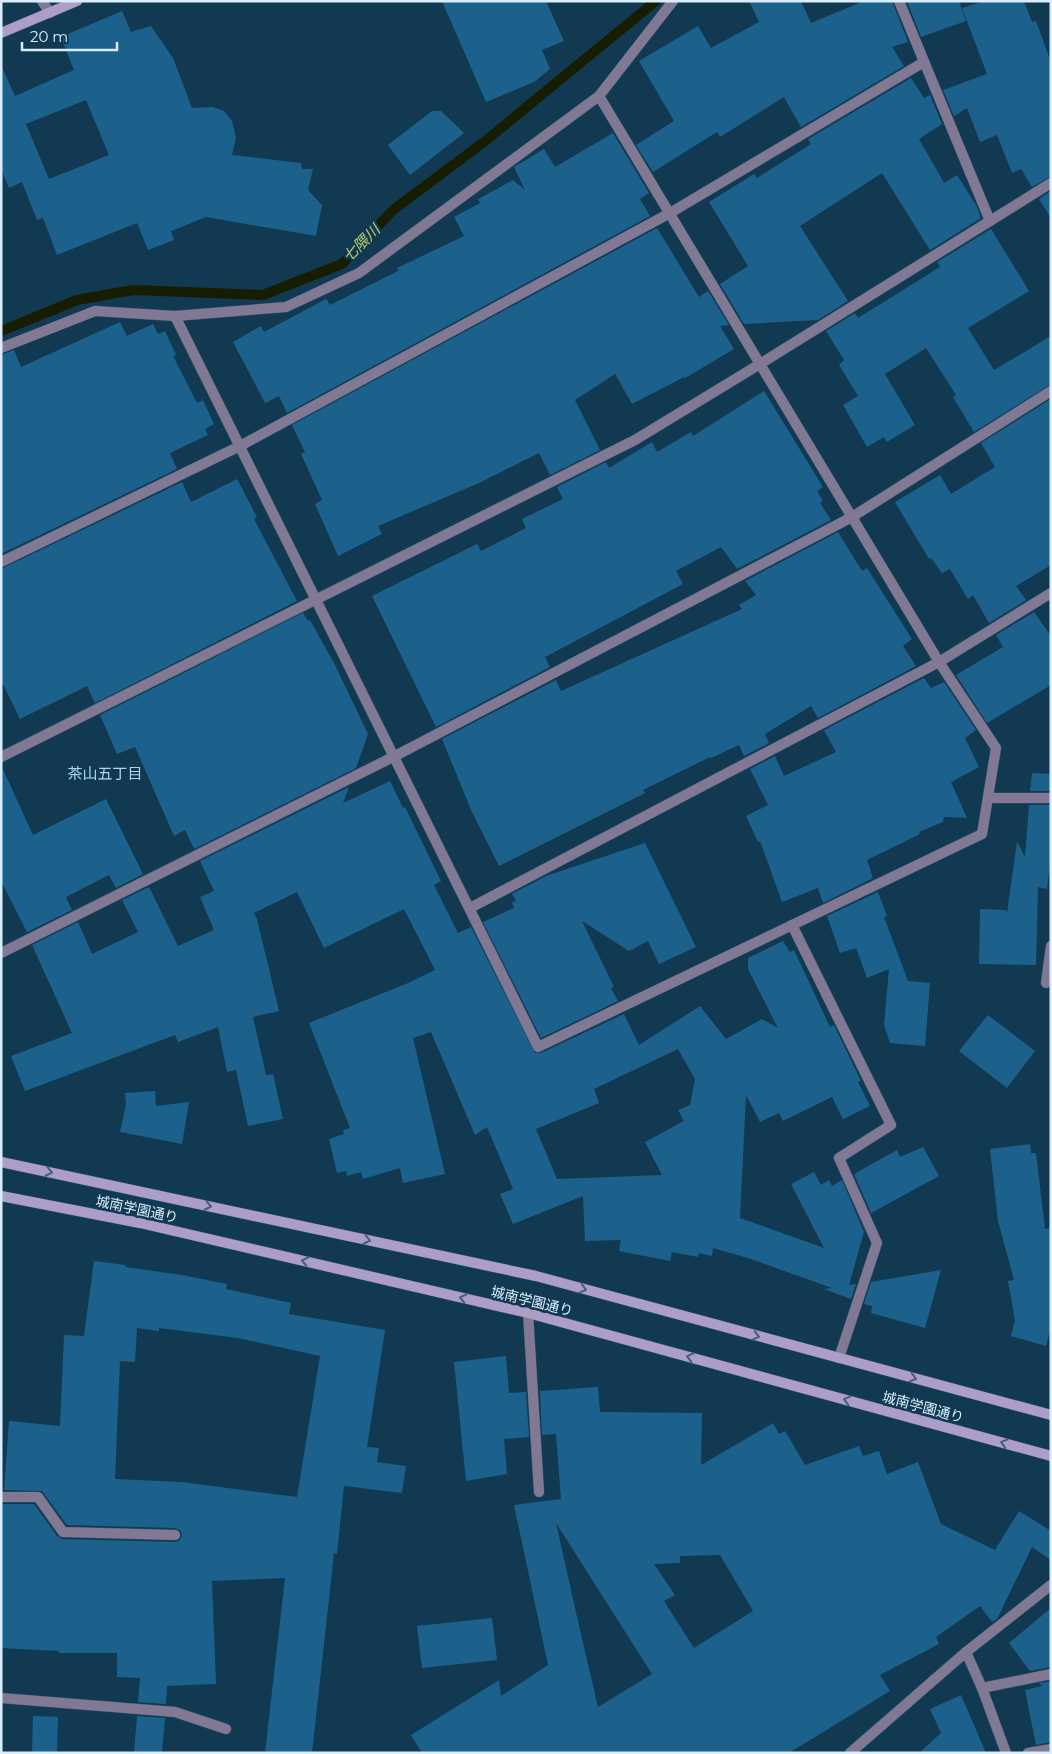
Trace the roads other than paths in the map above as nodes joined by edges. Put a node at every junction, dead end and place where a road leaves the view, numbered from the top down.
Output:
1 (42, 1) edge
2 (77, 1) edge
3 (673, 1) edge
4 (899, 1) edge
5 (50, 13) junction
6 (1, 33) edge
7 (924, 62) junction
8 (599, 96) junction
9 (1051, 183) edge
10 (670, 213) junction
11 (990, 220) junction
12 (175, 316) junction
13 (1, 348) edge
14 (760, 364) junction
15 (1051, 391) edge
16 (240, 446) junction
17 (852, 517) junction
18 (1, 562) edge
19 (1051, 593) edge
20 (316, 599) junction
21 (939, 662) junction
22 (394, 756) junction
23 (1, 757) edge
24 (988, 798) junction
25 (1051, 798) edge
26 (470, 908) junction
27 (792, 925) junction
28 (1051, 946) edge
29 (1, 952) edge
30 (1046, 984) dead end
31 (1, 1162) edge
32 (1, 1196) edge
33 (528, 1313) junction
34 (839, 1358) junction
35 (1051, 1415) edge
36 (1051, 1456) edge
37 (539, 1492) dead end
38 (1, 1497) edge
39 (175, 1535) dead end
40 (1051, 1585) edge
41 (966, 1652) junction
42 (1051, 1674) edge
43 (982, 1688) junction
44 (1, 1698) edge
45 (226, 1729) dead end
46 (1051, 1749) edge
47 (850, 1753) edge
48 (1006, 1753) edge
49 (1028, 1753) edge

1 - 5 street
2 - 5 street
3 - 8 street
4 - 7 street
5 - 6 street
7 - 10 street
7 - 11 street
8 - 10 street
8 - 12 street
9 - 11 street
10 - 14 street
10 - 16 street
11 - 14 street
12 - 13 street
12 - 16 street
14 - 17 street
14 - 20 street
15 - 17 street
16 - 18 street
16 - 20 street
17 - 21 street
17 - 22 street
19 - 21 street
20 - 22 street
20 - 23 street
21 - 24 street
21 - 26 street
22 - 26 street
22 - 29 street
24 - 25 street
24 - 27 street
26 - 27 street
27 - 34 street
28 - 30 street
31 -> 34 street, 城南学園通り
33 -> 32 street, 城南学園通り
36 -> 33 street, 城南学園通り
33 - 37 street
34 -> 35 street, 城南学園通り
38 - 39 street
40 - 41 street
41 - 43 street
41 - 47 street
42 - 43 street
43 - 48 street
44 - 45 street
46 - 49 street

